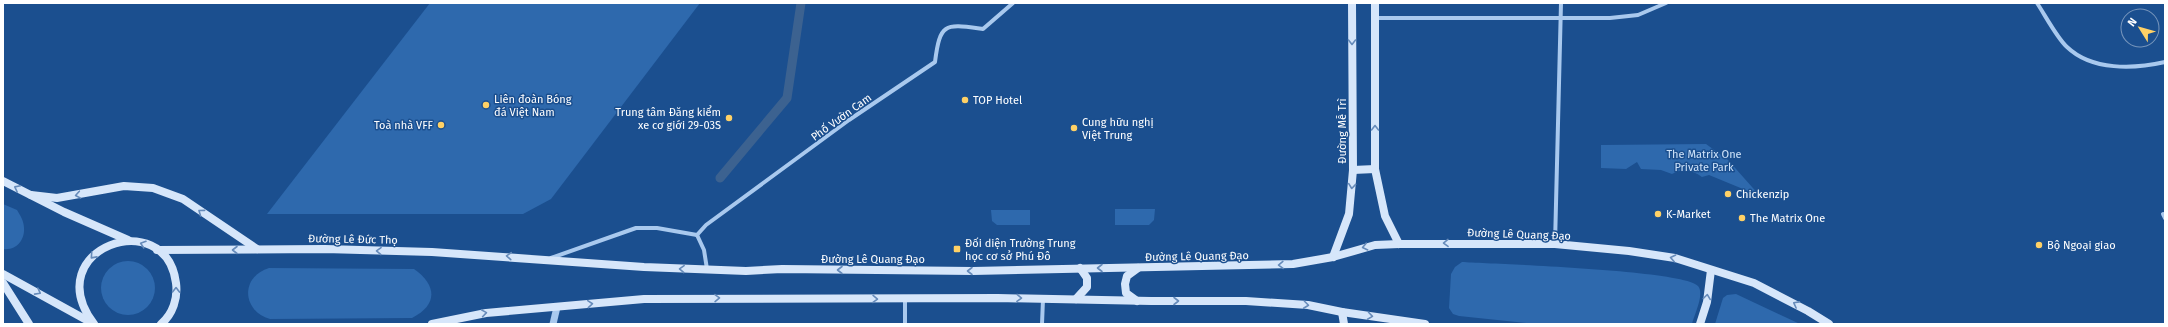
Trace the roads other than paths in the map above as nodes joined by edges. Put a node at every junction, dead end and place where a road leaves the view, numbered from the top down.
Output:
1 (1013, 3) edge
2 (1352, 3) edge
3 (1375, 3) edge
4 (1561, 3) edge
5 (1666, 3) edge
6 (2037, 3) edge
7 (1561, 17) junction
8 (1375, 18) junction
9 (2165, 62) edge
10 (1375, 169) junction
11 (1353, 170) junction
12 (3, 181) edge
13 (31, 195) junction
14 (697, 234) junction
15 (128, 240) junction
16 (1398, 244) junction
17 (1555, 244) junction
18 (257, 249) junction
19 (157, 250) junction
20 (1333, 257) junction
21 (548, 259) junction
22 (1080, 268) junction
23 (1139, 268) junction
24 (707, 270) junction
25 (1711, 270) junction
26 (3, 274) edge
27 (3, 283) edge
28 (905, 299) junction
29 (1042, 299) junction
30 (1076, 299) junction
31 (1137, 301) junction
32 (556, 307) junction
33 (1342, 312) junction
34 (1397, 322) edge
35 (29, 324) edge
36 (94, 324) edge
37 (161, 324) edge
38 (432, 324) edge
39 (553, 324) edge
40 (905, 324) edge
41 (1042, 324) edge
42 (1344, 324) edge
43 (1425, 324) edge
44 (1700, 324) edge
45 (1829, 324) edge

1 - 14 street, Phố Vườn Cam
2 -> 11 main road, Đường Mễ Trì
3 - 8 main road
4 - 7 street
5 - 7 street
6 - 9 street
7 - 8 street
7 - 17 street
10 -> 8 main road
10 - 11 main road
10 - 16 main road
11 -> 20 main road, Đường Mễ Trì
13 -> 12 main road
13 - 15 main road
18 -> 13 main road
14 - 21 street
14 - 24 street
19 -> 15 main road
15 -> 36 main road
17 -> 16 main road, Đường Lê Quang Đạo
16 -> 20 main road, Đường Lê Quang Đạo
25 -> 17 main road, Đường Lê Quang Đạo
18 -> 19 main road, Đường Lê Đức Thọ
21 -> 18 main road, Đường Lê Đức Thọ
37 -> 19 main road
20 -> 23 main road, Đường Lê Quang Đạo
24 -> 21 main road, Đường Lê Quang Đạo
23 -> 22 main road, Đường Lê Quang Đạo
22 -> 24 main road, Đường Lê Quang Đạo
22 - 30 main road
23 - 31 main road
44 -> 25 main road
45 -> 25 main road, Đường Lê Quang Đạo
26 -> 36 main road
27 - 35 main road
28 -> 29 main road
32 -> 28 main road
28 - 40 street
29 - 30 main road
29 - 41 street
30 - 31 main road
31 -> 33 main road
38 -> 32 main road
32 - 39 street
33 -> 34 main road
33 - 42 main road
34 - 43 main road

